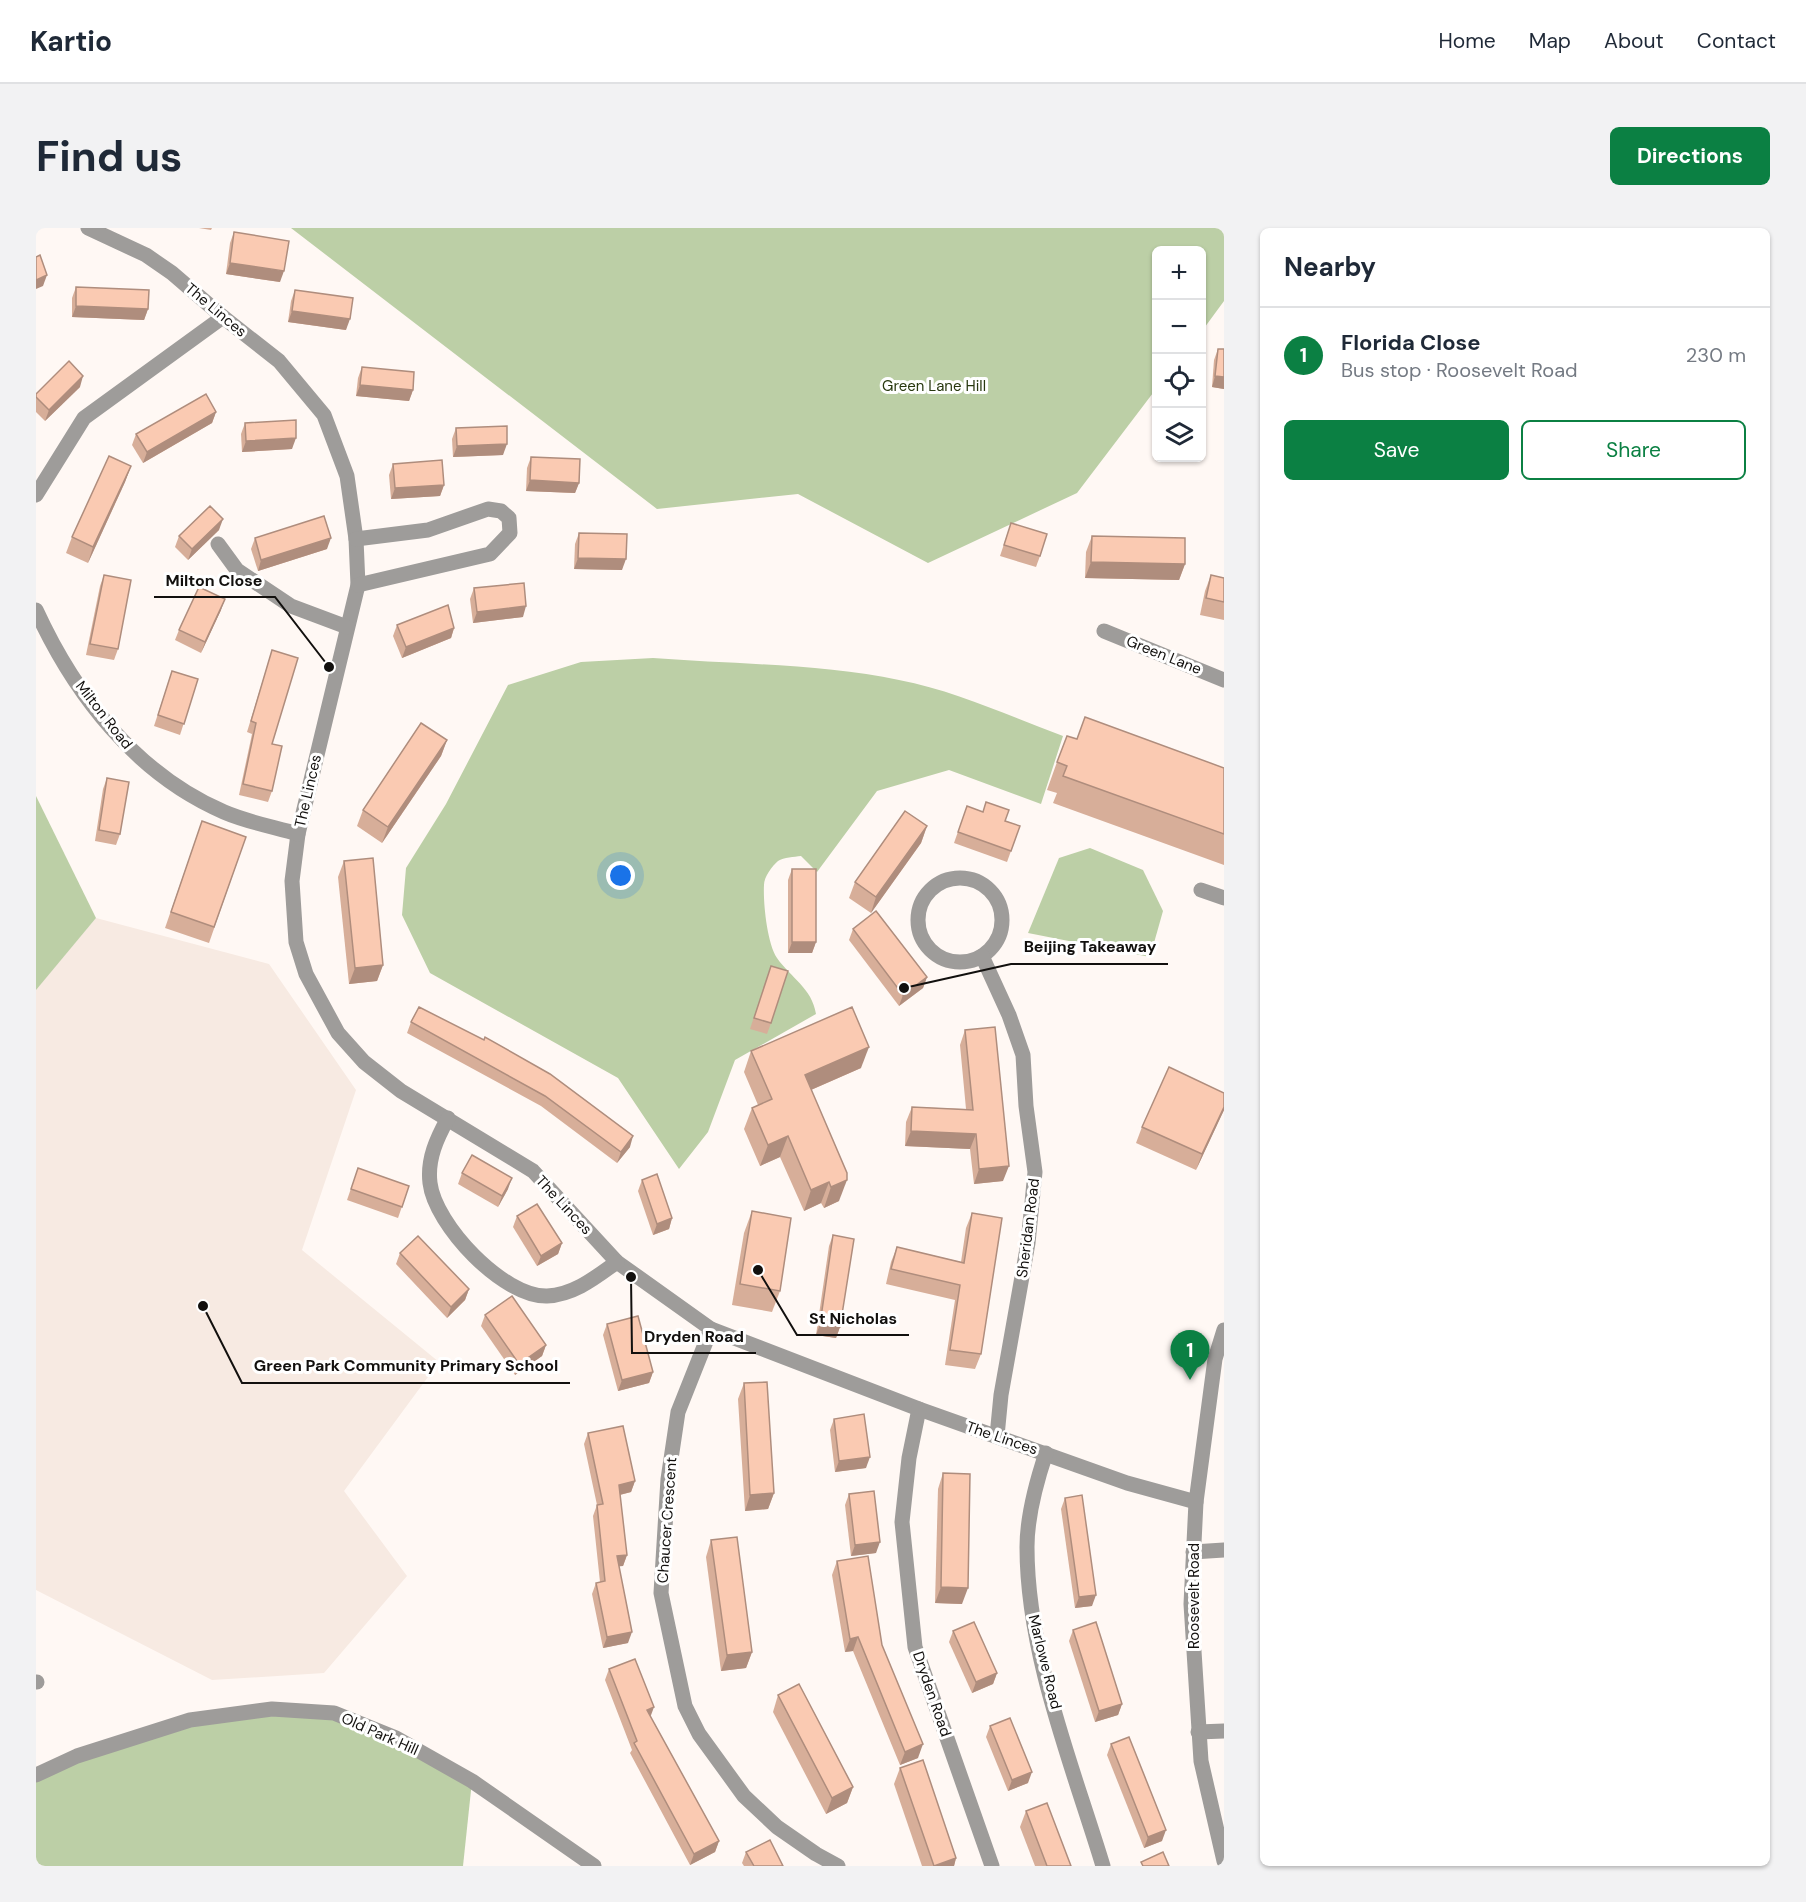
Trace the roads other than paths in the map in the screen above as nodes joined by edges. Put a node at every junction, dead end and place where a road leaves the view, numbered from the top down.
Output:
1 (88, 228) edge
2 (223, 317) junction
3 (36, 495) edge
4 (356, 539) junction
5 (218, 544) dead end
6 (358, 585) junction
7 (36, 610) edge
8 (346, 627) junction
9 (1104, 631) dead end
10 (1224, 680) edge
11 (298, 834) junction
12 (1201, 890) dead end
13 (1224, 898) edge
14 (982, 956) junction
15 (448, 1118) junction
16 (617, 1262) junction
17 (711, 1329) junction
18 (1224, 1330) edge
19 (919, 1409) junction
20 (997, 1436) junction
21 (1046, 1454) junction
22 (1196, 1502) junction
23 (1224, 1550) edge
24 (1193, 1552) junction
25 (1224, 1731) edge
26 (1198, 1732) junction
27 (36, 1775) edge
28 (1224, 1862) edge
29 (594, 1866) edge
30 (838, 1866) edge
31 (992, 1866) edge
32 (1103, 1866) edge

1 - 2 street, The Linces
2 - 3 street
2 - 4 street, The Linces
4 - 6 street, The Linces
4 - 6 street
5 - 8 street
6 - 8 street, The Linces
7 - 11 street, Milton Road
8 - 11 street, The Linces
9 - 10 street, Green Lane
11 - 15 street, The Linces
12 - 13 street
14 - 14 street
14 - 20 street, Sheridan Road
15 - 16 street, The Linces
15 - 16 street
16 - 17 street, The Linces
17 - 19 street, The Linces
17 - 30 street, Chaucer Crescent
18 - 22 street, Roosevelt Road
19 - 20 street, The Linces
19 - 31 street, Dryden Road
20 - 21 street, The Linces
21 - 22 street, The Linces
21 - 32 street, Marlowe Road
22 - 24 street, Roosevelt Road
23 - 24 street
24 - 26 street, Roosevelt Road
25 - 26 street
26 - 28 street, Roosevelt Road
27 - 29 street, Old Park Hill

